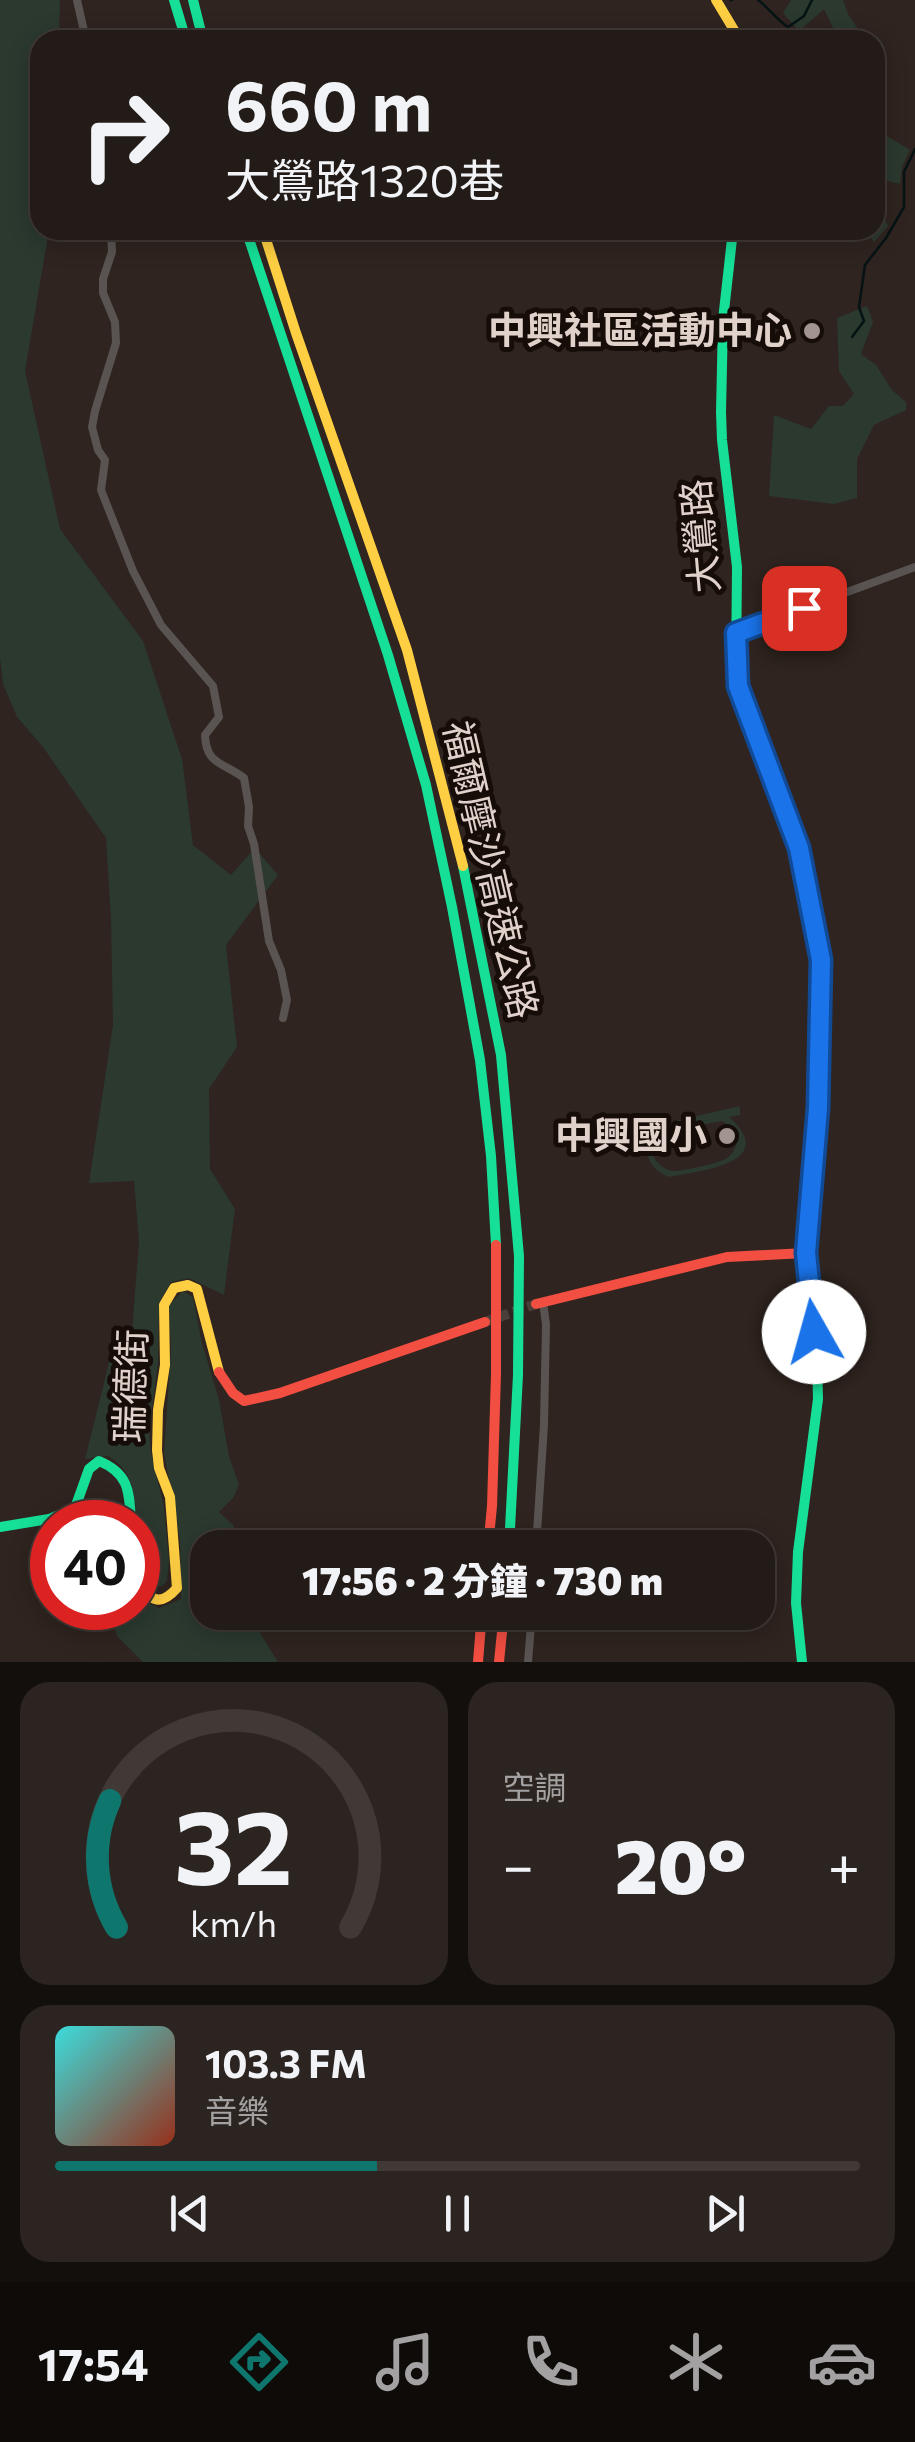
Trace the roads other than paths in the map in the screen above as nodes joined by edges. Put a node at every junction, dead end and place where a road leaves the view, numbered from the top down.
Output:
1 (78, 0) edge
2 (174, 0) edge
3 (194, 0) edge
4 (716, 0) edge
5 (84, 30) edge
6 (183, 30) edge
7 (202, 30) edge
8 (734, 30) edge
9 (111, 240) edge
10 (249, 240) edge
11 (266, 240) edge
12 (732, 240) edge
13 (915, 566) edge
14 (736, 633) junction
15 (284, 1018) dead end
16 (806, 1253) junction
17 (539, 1303) joint
18 (485, 1322) tunnel mouth
19 (78, 1500) edge
20 (130, 1500) edge
21 (30, 1522) edge
22 (0, 1527) edge
23 (490, 1530) edge
24 (511, 1530) edge
25 (537, 1530) edge
26 (160, 1599) edge
27 (481, 1630) edge
28 (503, 1630) edge
29 (531, 1630) edge
30 (478, 1662) edge
31 (500, 1662) edge
32 (528, 1662) edge
33 (802, 1662) edge

1 - 5 street
2 - 6 main road
3 - 7 main road
4 - 8 main road
9 - 15 street
10 - 23 main road, 福爾摩沙高速公路
11 - 24 main road, 福爾摩沙高速公路
12 - 14 main road, 大鶯路
13 - 14 street
14 - 16 main road, 大鶯路
16 - 17 main road
16 - 33 main road, 大鶯路
17 - 25 street
18 - 26 main road, 瑞德街
19 - 20 main road, 瑞德街
21 - 22 main road, 瑞德街
27 - 30 main road
28 - 31 main road
29 - 32 street

